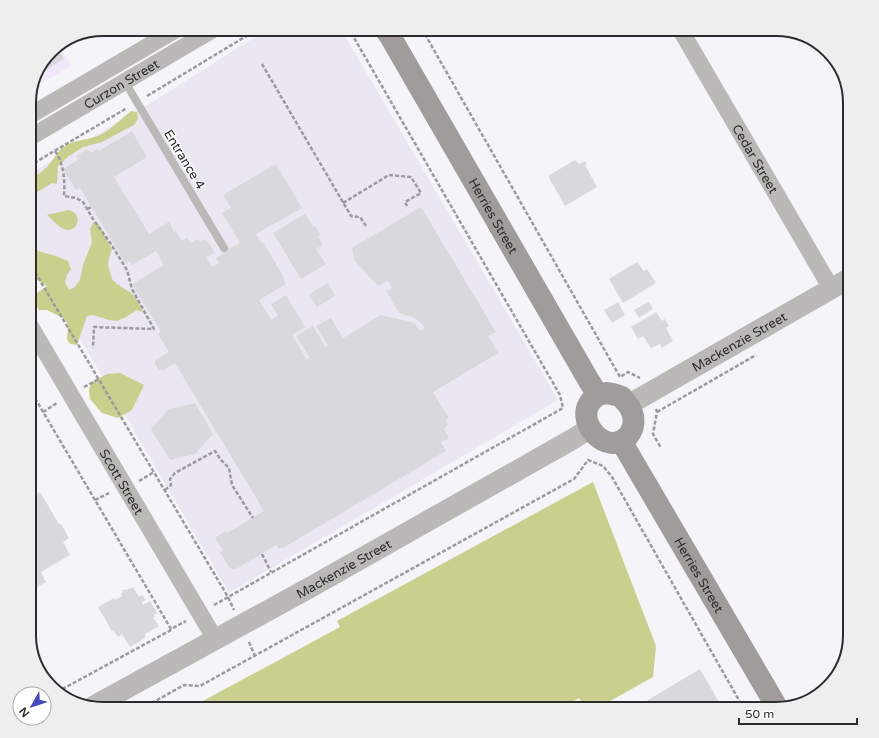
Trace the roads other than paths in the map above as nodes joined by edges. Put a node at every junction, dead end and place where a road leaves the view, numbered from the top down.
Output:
1 (166, 36) edge
2 (202, 36) edge
3 (390, 36) edge
4 (684, 36) edge
5 (125, 82) junction
6 (36, 112) edge
7 (36, 134) edge
8 (224, 248) dead end
9 (843, 282) edge
10 (831, 288) junction
11 (36, 336) edge
12 (598, 395) junction
13 (628, 405) junction
14 (590, 428) junction
15 (621, 441) junction
16 (215, 639) junction
17 (102, 702) edge
18 (774, 702) edge

1 - 6 street, Curzon Street
2 - 5 street, Curzon Street
3 - 12 main road, Herries Street
4 - 10 street, Cedar Street
5 - 7 street, Curzon Street
5 - 8 lane, Entrance 4
9 - 10 street, Mackenzie Street
10 - 13 street, Mackenzie Street
11 - 16 street, Scott Street
12 - 13 main road
12 - 14 main road
13 - 15 main road
14 - 15 main road
14 - 16 street, Mackenzie Street
15 - 18 main road, Herries Street
16 - 17 street, Mackenzie Street

